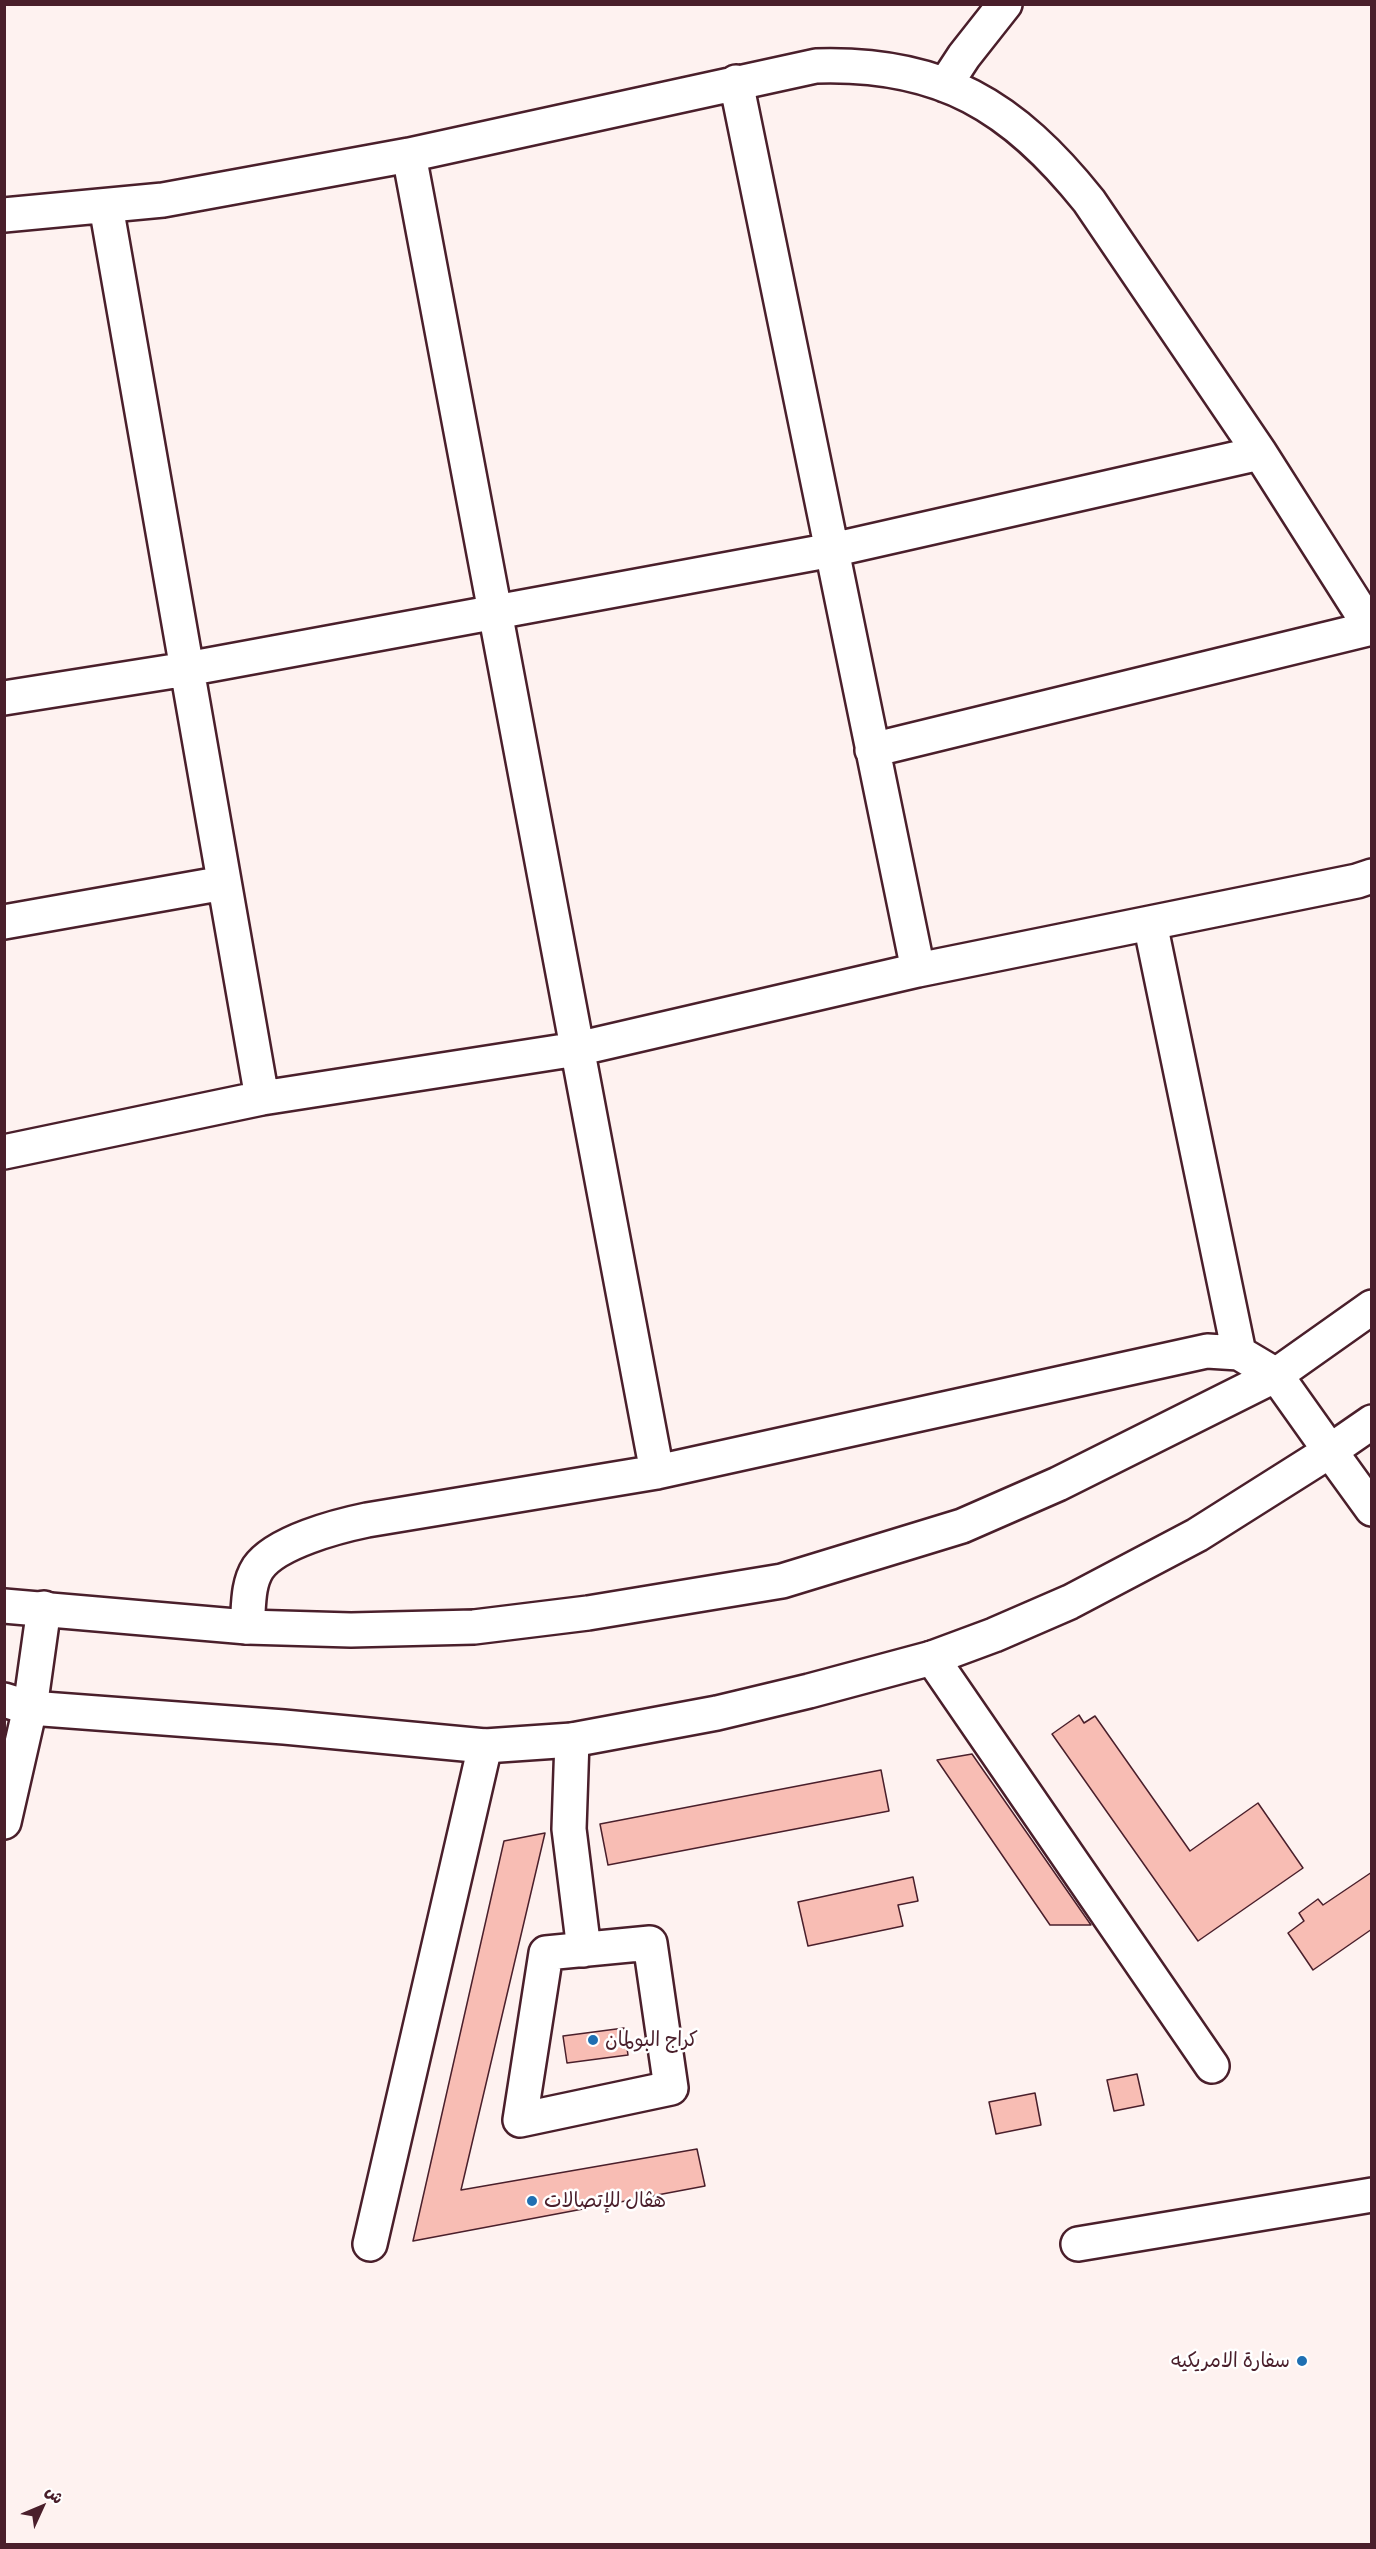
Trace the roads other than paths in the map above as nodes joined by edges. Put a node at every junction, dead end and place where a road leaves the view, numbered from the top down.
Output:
1 (1005, 4) edge
2 (736, 82) junction
3 (945, 84) junction
4 (410, 155) junction
5 (106, 206) junction
6 (4, 215) edge
7 (1260, 453) junction
8 (832, 549) junction
9 (495, 610) junction
10 (1371, 628) edge
11 (187, 669) junction
12 (4, 698) edge
13 (872, 750) junction
14 (1371, 876) edge
15 (225, 883) junction
16 (4, 922) edge
17 (1150, 923) junction
18 (918, 970) junction
19 (577, 1049) junction
20 (262, 1098) junction
21 (4, 1152) edge
22 (1371, 1307) edge
23 (1239, 1353) junction
24 (1276, 1375) junction
25 (1371, 1422) edge
26 (1330, 1451) junction
27 (657, 1472) junction
28 (1371, 1509) edge
29 (4, 1606) edge
30 (44, 1608) junction
31 (247, 1627) junction
32 (932, 1658) junction
33 (17, 1704) edge
34 (572, 1740) junction
35 (486, 1746) junction
36 (4, 1822) edge
37 (584, 1950) junction
38 (1212, 2066) dead end
39 (1371, 2195) edge
40 (370, 2244) dead end
41 (1078, 2244) dead end

1 - 3 street
2 - 3 street
2 - 4 street
2 - 8 street
3 - 7 street
4 - 5 street
4 - 9 street
5 - 6 street
5 - 11 street
7 - 8 street
7 - 10 street
8 - 9 street
8 - 13 street
9 - 11 street
9 - 19 street
10 - 13 street
11 - 12 street
11 - 15 street
13 - 18 street
14 - 17 street
15 - 16 street
15 - 20 street
17 - 18 street
17 - 23 street
18 - 19 street
19 - 20 street
19 - 27 street
20 - 21 street
22 - 24 street
23 - 24 street
23 - 27 street
24 - 26 street
24 - 31 street
25 - 26 street
26 - 28 street
26 - 32 street
27 - 31 street
29 - 30 street
30 - 31 street
30 - 33 street
32 - 34 street
32 - 38 street
33 - 35 street
33 - 36 street
34 - 35 street
34 - 37 street
35 - 40 street
37 - 37 street
39 - 41 street

